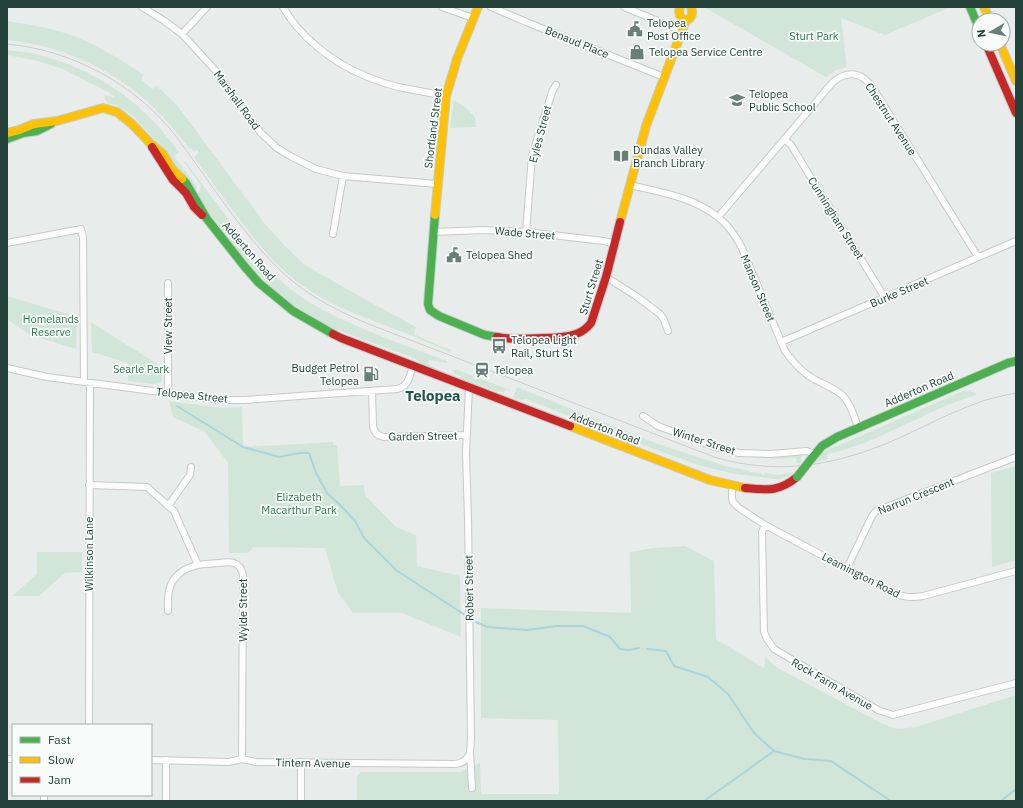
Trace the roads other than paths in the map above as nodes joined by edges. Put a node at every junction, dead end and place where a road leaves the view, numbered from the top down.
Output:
1 (142, 7) edge
2 (207, 7) edge
3 (283, 7) edge
4 (442, 7) edge
5 (478, 7) edge
6 (491, 7) edge
7 (624, 7) edge
8 (680, 7) edge
9 (691, 7) edge
10 (473, 18) junction
11 (686, 20) junction
12 (682, 31) junction
13 (182, 34) junction
14 (989, 52) edge
15 (1003, 52) edge
16 (664, 77) junction
17 (1016, 81) edge
18 (556, 85) dead end
19 (446, 96) junction
20 (1016, 113) edge
21 (57, 121) junction
22 (7, 133) edge
23 (7, 139) edge
24 (784, 139) junction
25 (343, 176) junction
26 (437, 184) junction
27 (630, 185) junction
28 (718, 217) junction
29 (433, 232) junction
30 (526, 232) junction
31 (333, 234) dead end
32 (1016, 241) edge
33 (7, 243) edge
34 (615, 244) junction
35 (978, 258) junction
36 (606, 277) junction
37 (168, 282) dead end
38 (885, 298) junction
39 (668, 331) dead end
40 (781, 342) junction
41 (1016, 361) edge
42 (412, 366) junction
43 (7, 368) edge
44 (87, 382) junction
45 (469, 387) junction
46 (372, 391) junction
47 (168, 393) junction
48 (643, 416) dead end
49 (858, 427) junction
50 (466, 435) junction
51 (813, 456) junction
52 (1016, 457) edge
53 (191, 467) dead end
54 (90, 485) junction
55 (732, 486) junction
56 (168, 506) junction
57 (765, 525) junction
58 (198, 565) junction
59 (847, 568) junction
60 (1016, 571) edge
61 (168, 611) dead end
62 (1016, 683) edge
63 (89, 724) edge
64 (470, 752) junction
65 (242, 759) junction
66 (152, 760) edge
67 (166, 760) junction
68 (301, 762) junction
69 (472, 788) dead end
70 (166, 801) edge
71 (301, 801) edge

1 - 13 street, Marshall Road
2 - 13 street
3 - 19 street
4 - 10 street
5 - 10 main road, Shortland Street
6 - 16 street, Benaud Place
7 - 12 street
8 - 11 main road
9 - 11 main road, Sturt Street
10 - 19 main road, Shortland Street
11 - 12 main road, Sturt Street
12 - 16 main road, Sturt Street
13 - 25 street, Marshall Road
14 - 20 main road
15 - 17 main road
16 - 27 main road, Sturt Street
18 - 30 street, Eyles Street
19 - 26 main road, Shortland Street
21 - 22 main road, Adderton Road
21 - 23 main road, Adderton Road
21 - 42 main road, Adderton Road
24 - 28 street, Chestnut Avenue
24 - 35 street, Chestnut Avenue
24 - 38 street, Cunningham Street
25 - 26 street, Marshall Road
25 - 31 street
26 - 29 main road, Shortland Street
27 - 28 street, Manson Street
27 - 34 main road, Sturt Street
28 - 40 street, Manson Street
29 - 30 street, Wade Street
29 - 36 main road, Sturt Street
30 - 34 street, Wade Street
32 - 35 street, Burke Street
33 - 44 street, Wilkinson Lane
34 - 36 main road, Sturt Street
35 - 38 street, Burke Street
36 - 39 street
37 - 47 street, View Street
38 - 40 street, Burke Street
40 - 49 street, Manson Street
41 - 49 main road, Adderton Road
42 - 45 main road, Adderton Road
42 - 46 street, Telopea Street
43 - 44 street, Telopea Street
44 - 47 street, Telopea Street
44 - 54 street, Wilkinson Lane
45 - 50 street, Robert Street
45 - 55 main road, Adderton Road
46 - 47 street, Telopea Street
46 - 50 street, Garden Street
48 - 51 street, Winter Street
49 - 51 main road, Adderton Road
50 - 64 street, Robert Street
51 - 55 main road, Adderton Road, bridge
52 - 59 street, Narrun Crescent
53 - 56 street
54 - 56 street
54 - 63 street, Wilkinson Lane
55 - 57 street, Leamington Road
56 - 58 street
57 - 59 street, Leamington Road
57 - 62 street, Rock Farm Avenue
58 - 61 street, Wylde Street
58 - 65 street, Wylde Street
59 - 60 street, Leamington Road
64 - 68 street, Tintern Avenue
64 - 69 street, Robert Street
65 - 67 street, Tintern Avenue
65 - 68 street, Tintern Avenue
66 - 67 street, Tintern Avenue
67 - 70 street
68 - 71 street

